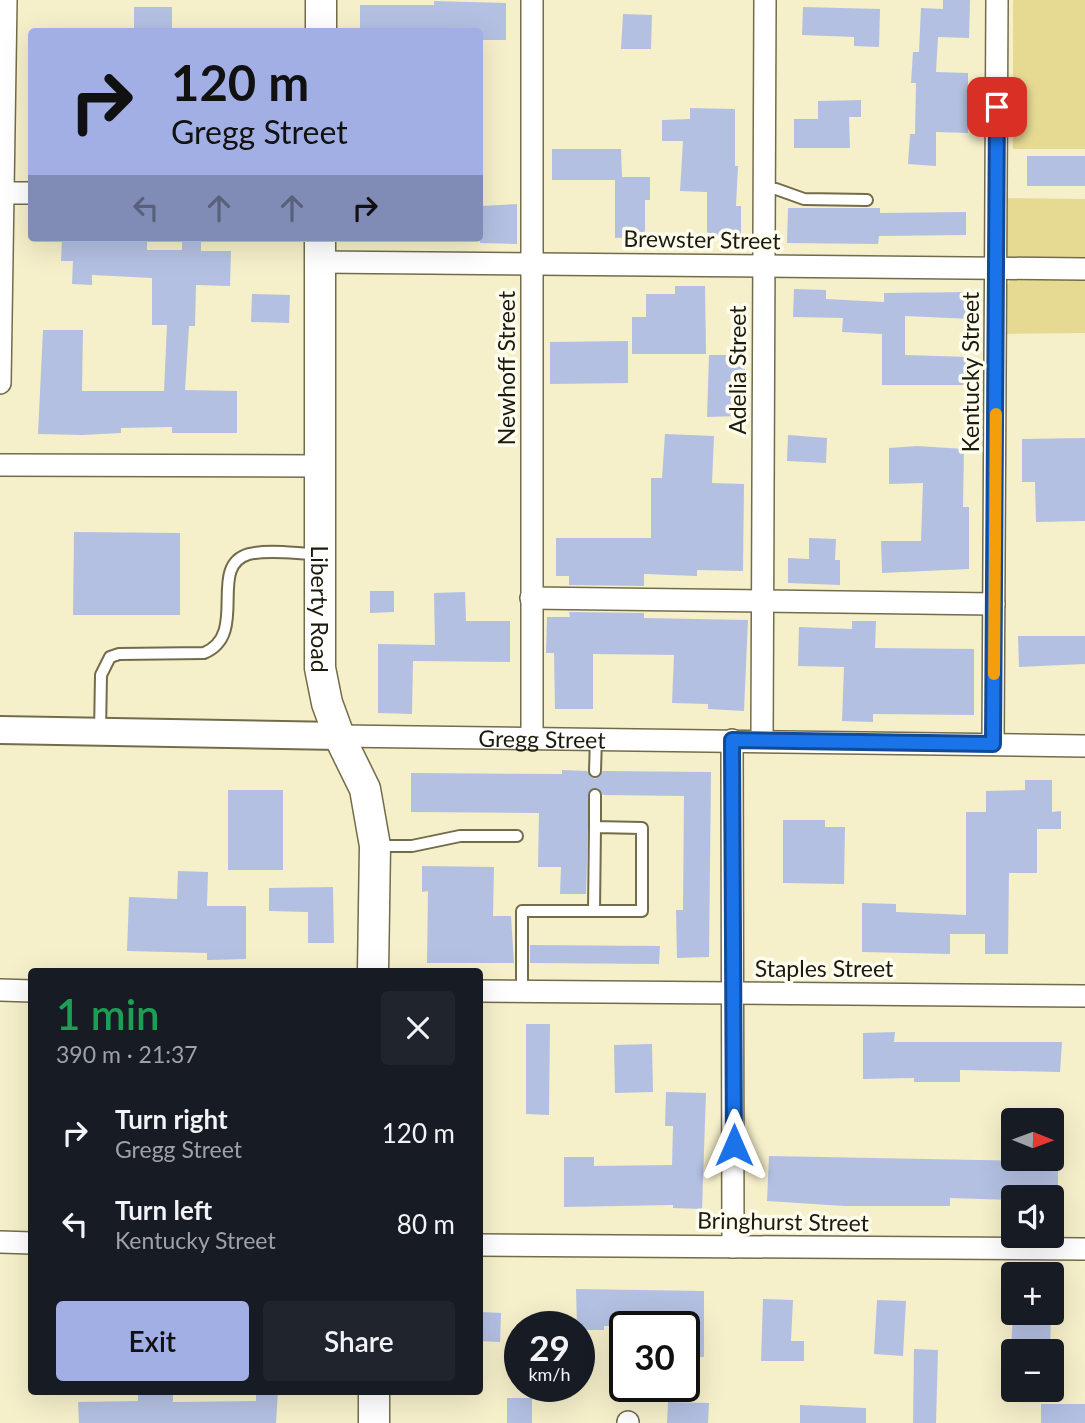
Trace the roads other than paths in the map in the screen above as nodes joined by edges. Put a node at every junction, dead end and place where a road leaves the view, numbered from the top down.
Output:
1 (6, 0) edge
2 (321, 0) edge
3 (532, 0) edge
4 (765, 0) edge
5 (997, 0) edge
6 (321, 28) edge
7 (764, 189) junction
8 (2, 193) edge
9 (28, 193) edge
10 (867, 200) dead end
11 (320, 250) edge
12 (532, 264) junction
13 (764, 266) junction
14 (997, 268) junction
15 (1085, 270) edge
16 (0, 383) edge
17 (0, 465) edge
18 (321, 466) junction
19 (321, 554) junction
20 (531, 598) junction
21 (762, 601) junction
22 (994, 604) junction
23 (0, 730) edge
24 (100, 732) junction
25 (339, 736) junction
26 (532, 737) junction
27 (596, 738) junction
28 (732, 740) junction
29 (762, 741) junction
30 (993, 744) junction
31 (1085, 746) edge
32 (596, 771) dead end
33 (595, 795) dead end
34 (595, 827) junction
35 (517, 836) dead end
36 (375, 846) junction
37 (594, 911) junction
38 (373, 968) edge
39 (0, 990) edge
40 (522, 990) junction
41 (28, 991) edge
42 (483, 991) edge
43 (734, 993) junction
44 (1085, 996) edge
45 (0, 1242) edge
46 (28, 1242) edge
47 (483, 1245) edge
48 (733, 1247) junction
49 (1085, 1249) edge
50 (374, 1395) edge
51 (374, 1423) edge

1 - 8 street
2 - 6 main road
3 - 12 street, Newhoff Street
4 - 7 street, Adelia Street
5 - 14 street, Kentucky Street
7 - 10 lane
7 - 13 street, Adelia Street
8 - 9 street
8 - 16 street
11 - 12 street, Brewster Street
11 - 18 main road, Liberty Road
12 - 13 street, Brewster Street
12 - 20 street, Newhoff Street
13 - 14 street, Brewster Street
13 - 21 street, Adelia Street
14 - 15 street, Brewster Street
14 - 22 street, Kentucky Street
17 - 18 street
18 - 19 main road, Liberty Road
19 - 24 lane
19 - 25 main road, Liberty Road
20 - 21 street
20 - 26 street, Newhoff Street
21 - 22 street
21 - 29 street, Adelia Street
22 - 30 street, Kentucky Street
23 - 24 street, Gregg Street
24 - 25 street, Gregg Street
25 - 26 street, Gregg Street
25 - 36 main road, Liberty Road
26 - 27 street, Gregg Street
27 - 28 street, Gregg Street
27 - 32 lane
28 - 29 street, Gregg Street
28 - 43 street
29 - 30 street, Gregg Street
30 - 31 street, Gregg Street
33 - 34 lane
34 - 37 lane
34 - 37 lane
35 - 36 lane
36 - 38 main road, Liberty Road
37 - 40 lane
39 - 41 street
40 - 42 street, Staples Street
40 - 43 street, Staples Street
43 - 44 street, Staples Street
43 - 48 street
45 - 46 street
47 - 48 street, Bringhurst Street
48 - 49 street, Bringhurst Street
50 - 51 main road

